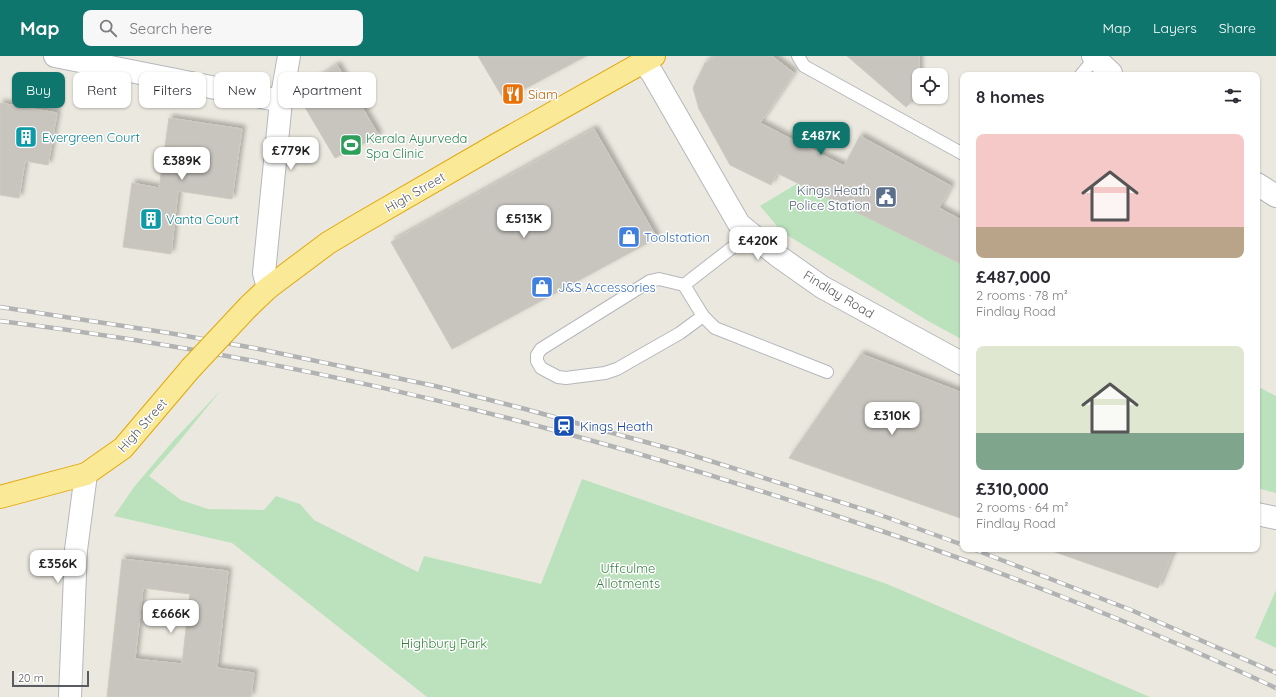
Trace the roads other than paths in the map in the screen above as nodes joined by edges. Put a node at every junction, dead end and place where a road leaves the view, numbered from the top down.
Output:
1 (55, 56) edge
2 (289, 56) edge
3 (798, 56) edge
4 (1094, 57) edge
5 (648, 59) edge
6 (286, 72) edge
7 (1083, 72) edge
8 (1110, 72) edge
9 (278, 100) edge
10 (280, 108) edge
11 (960, 152) edge
12 (1260, 186) edge
13 (1276, 196) edge
14 (751, 233) junction
15 (684, 285) junction
16 (268, 288) junction
17 (704, 316) junction
18 (960, 362) edge
19 (827, 372) dead end
20 (86, 474) junction
21 (0, 497) edge
22 (1260, 515) edge
23 (1276, 518) edge
24 (70, 697) edge

1 - 9 street
2 - 6 street
3 - 11 lane
4 - 7 lane
4 - 8 street
5 - 14 street, Findlay Road
5 - 16 highway, High Street
10 - 16 street
12 - 13 street
14 - 15 lane
14 - 18 street, Findlay Road
15 - 17 lane
15 - 17 lane
16 - 20 highway, High Street, bridge
17 - 19 lane
20 - 21 highway
20 - 24 street
22 - 23 street

